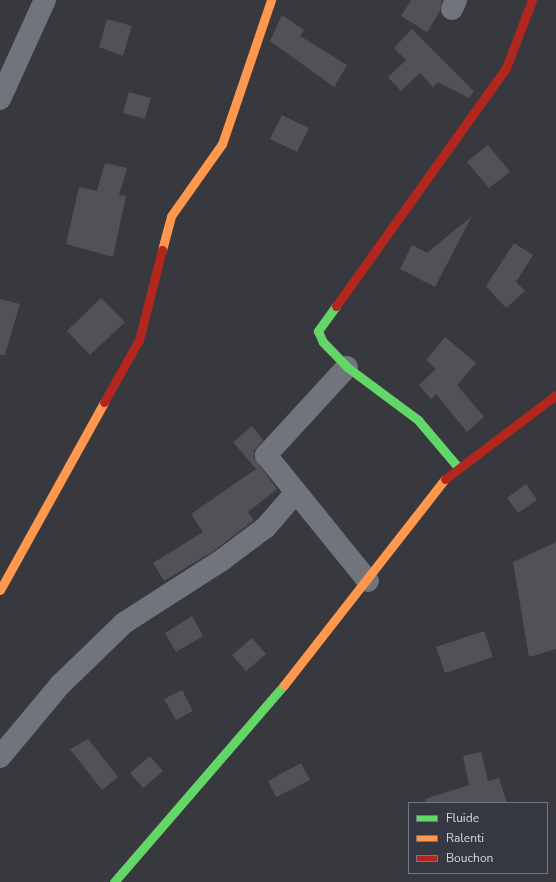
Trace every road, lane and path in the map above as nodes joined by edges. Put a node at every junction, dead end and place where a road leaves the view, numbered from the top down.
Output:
1 (45, 0) edge
2 (271, 0) edge
3 (532, 0) edge
4 (0, 99) edge
5 (347, 367) junction
6 (556, 395) edge
7 (457, 466) junction
8 (296, 492) junction
9 (368, 581) junction
10 (0, 590) edge
11 (0, 757) edge
12 (114, 882) edge

1 - 4 street
2 - 10 street
3 - 5 street
5 - 7 street
5 - 8 street
6 - 7 street
7 - 9 street
8 - 9 street
8 - 11 street
9 - 12 street

